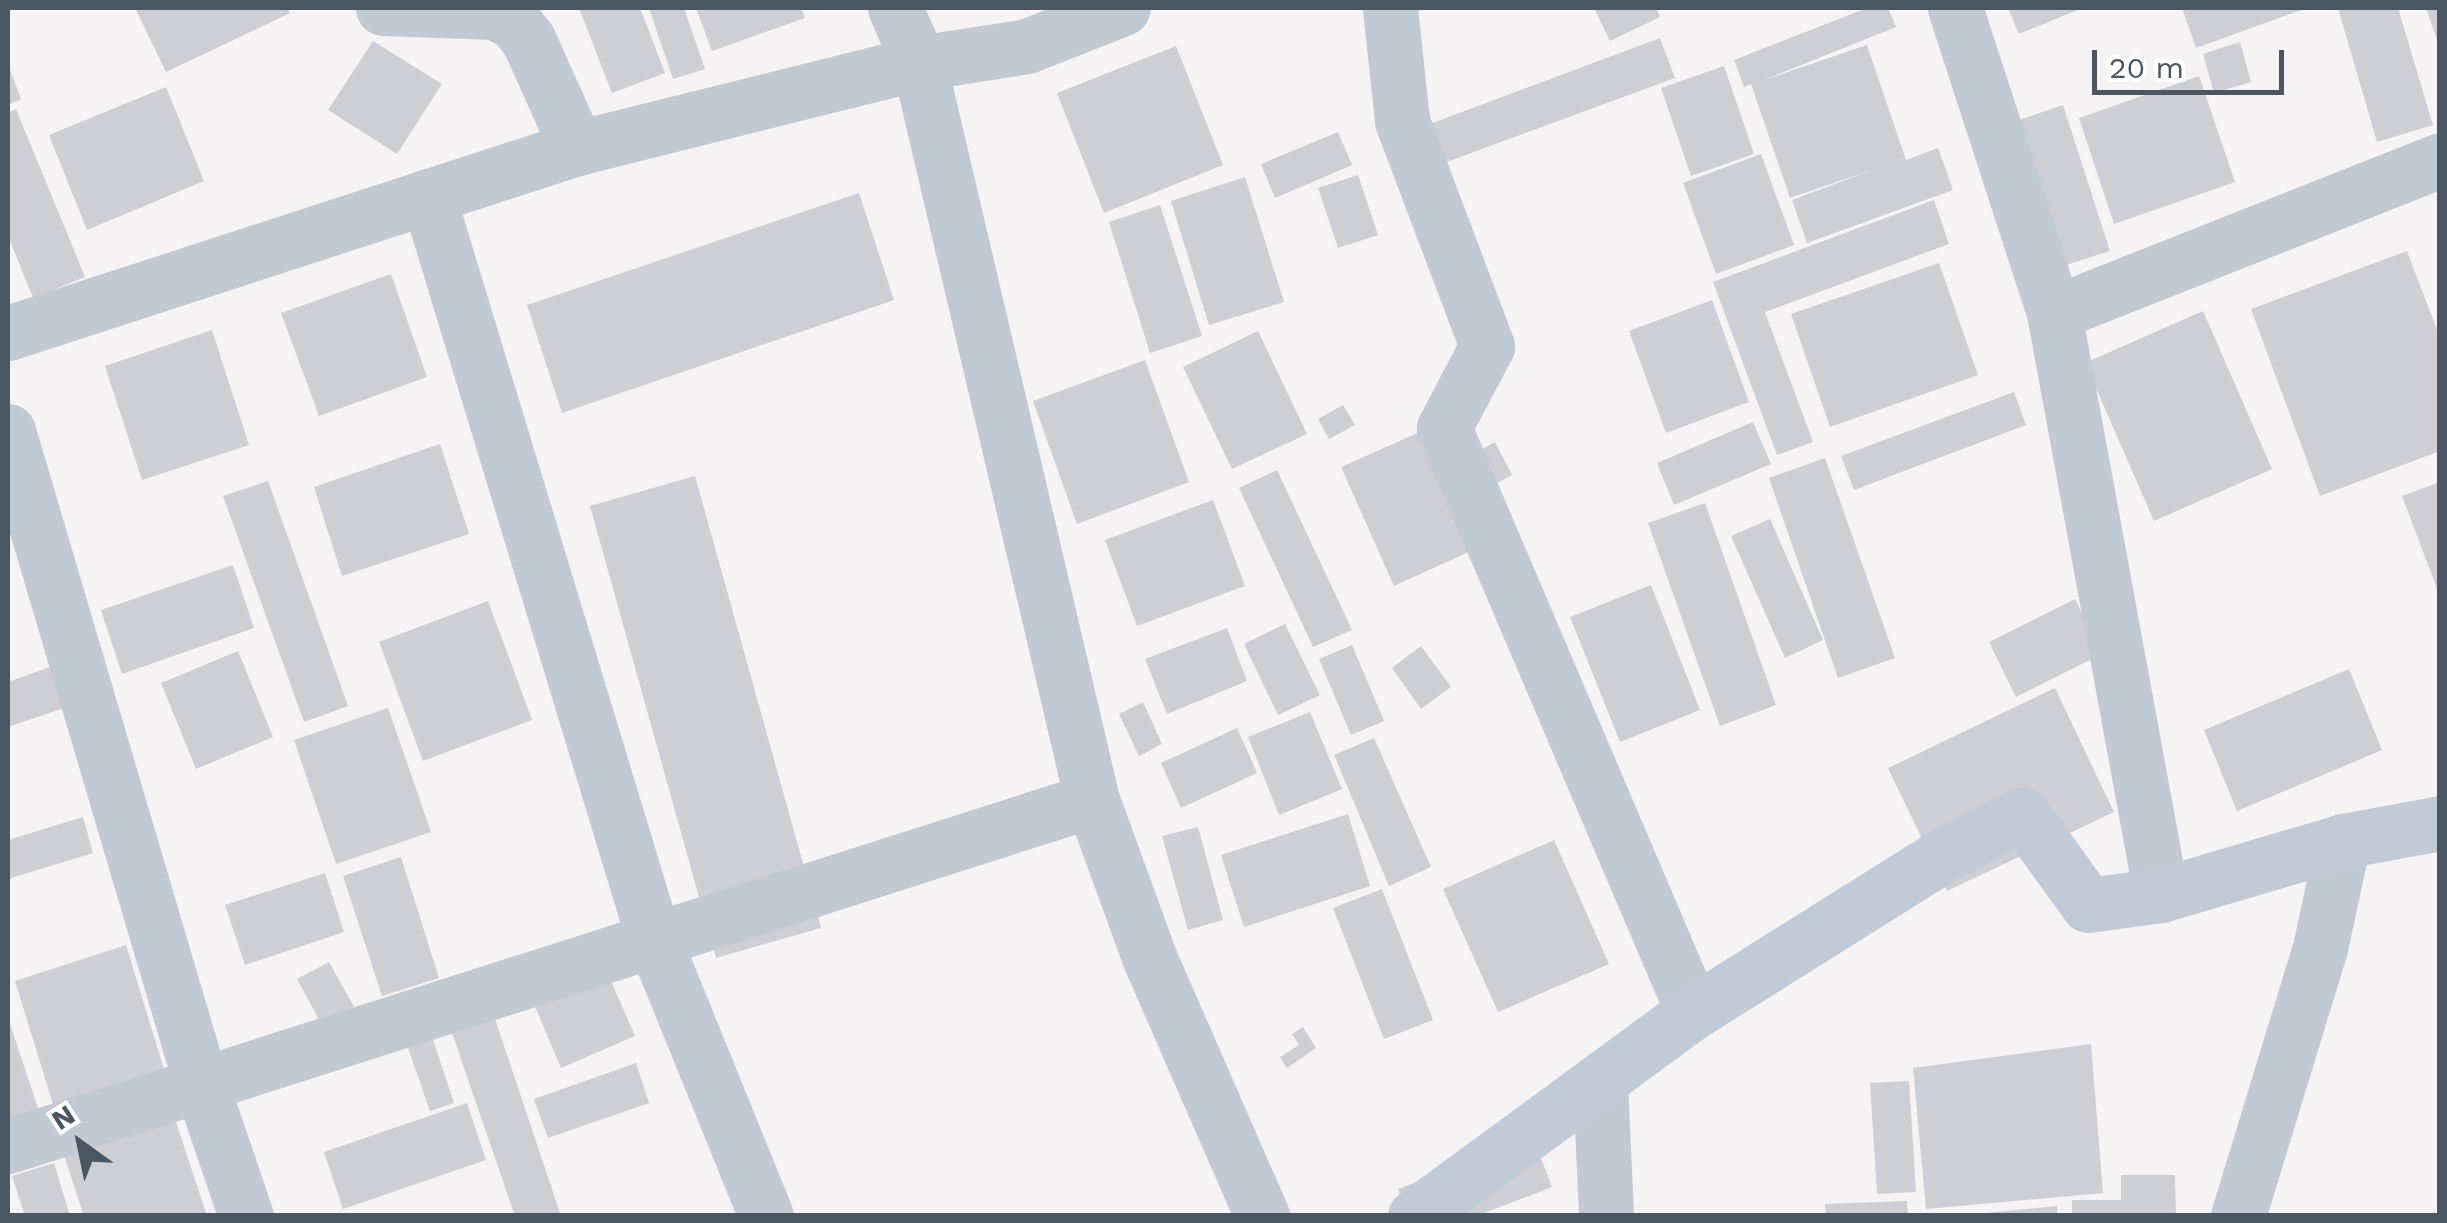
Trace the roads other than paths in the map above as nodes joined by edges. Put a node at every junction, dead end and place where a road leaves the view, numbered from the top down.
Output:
1 (383, 8) edge
2 (895, 8) edge
3 (1124, 8) edge
4 (1390, 8) edge
5 (1955, 8) edge
6 (919, 64) junction
7 (576, 148) junction
8 (2440, 160) edge
9 (428, 196) junction
10 (2054, 313) junction
11 (8, 333) edge
12 (8, 431) edge
13 (1092, 800) junction
14 (2440, 823) edge
15 (2343, 841) junction
16 (2161, 896) junction
17 (654, 940) junction
18 (1693, 1012) junction
19 (1600, 1082) junction
20 (201, 1084) junction
21 (8, 1146) edge
22 (246, 1216) edge
23 (766, 1216) edge
24 (1262, 1216) edge
25 (1415, 1216) edge
26 (1606, 1216) edge
27 (2238, 1216) edge

1 - 7 street
2 - 6 street
3 - 6 street
4 - 18 street
5 - 10 street
6 - 7 street
6 - 13 street
7 - 9 street
8 - 10 street
9 - 11 street
9 - 17 street
10 - 16 street
12 - 20 street
13 - 17 street
13 - 24 street
14 - 15 street
15 - 16 street
15 - 27 street
16 - 18 street
17 - 20 street
17 - 23 street
18 - 19 street
19 - 25 street
19 - 26 street
20 - 21 street
20 - 22 street

